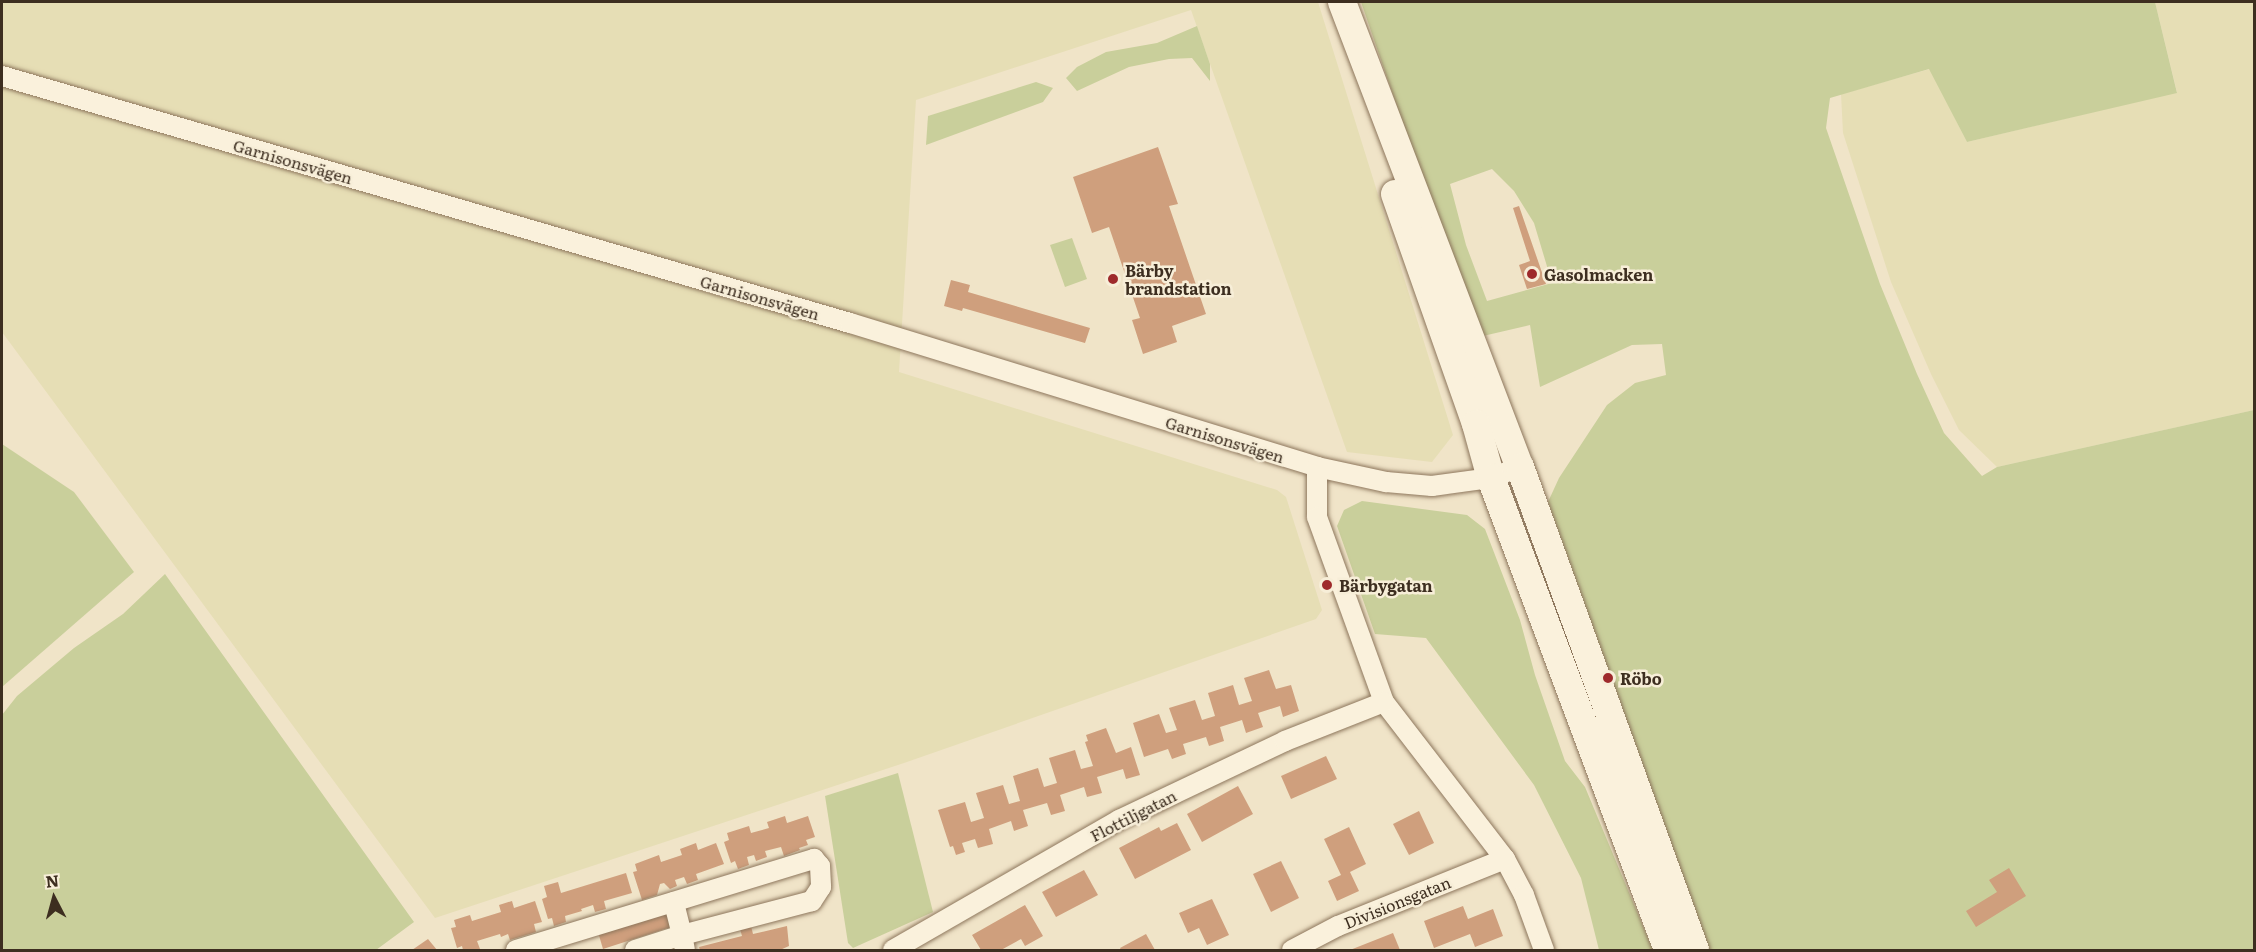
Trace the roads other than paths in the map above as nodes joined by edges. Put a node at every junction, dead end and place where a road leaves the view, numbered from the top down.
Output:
1 (1333, 2) edge
2 (1342, 2) edge
3 (2, 76) edge
4 (1317, 467) junction
5 (1520, 467) junction
6 (1491, 478) junction
7 (1384, 702) junction
8 (1505, 859) junction
9 (674, 902) junction
10 (684, 943) edge
11 (516, 951) edge
12 (635, 951) edge
13 (892, 951) edge
14 (1292, 951) edge
15 (1544, 951) edge
16 (1668, 951) edge
17 (1695, 951) edge

1 - 6 main road
2 - 5 main road
3 - 4 street, Garnisonsvägen
4 - 6 street, Garnisonsvägen
4 - 7 street
5 - 6 street, Garnisonsvägen
5 - 17 main road
6 - 16 main road
7 - 8 street
7 - 13 street, Flottiljgatan
8 - 14 street, Divisionsgatan
8 - 15 street
9 - 10 street
9 - 10 street
9 - 11 street
10 - 12 street

